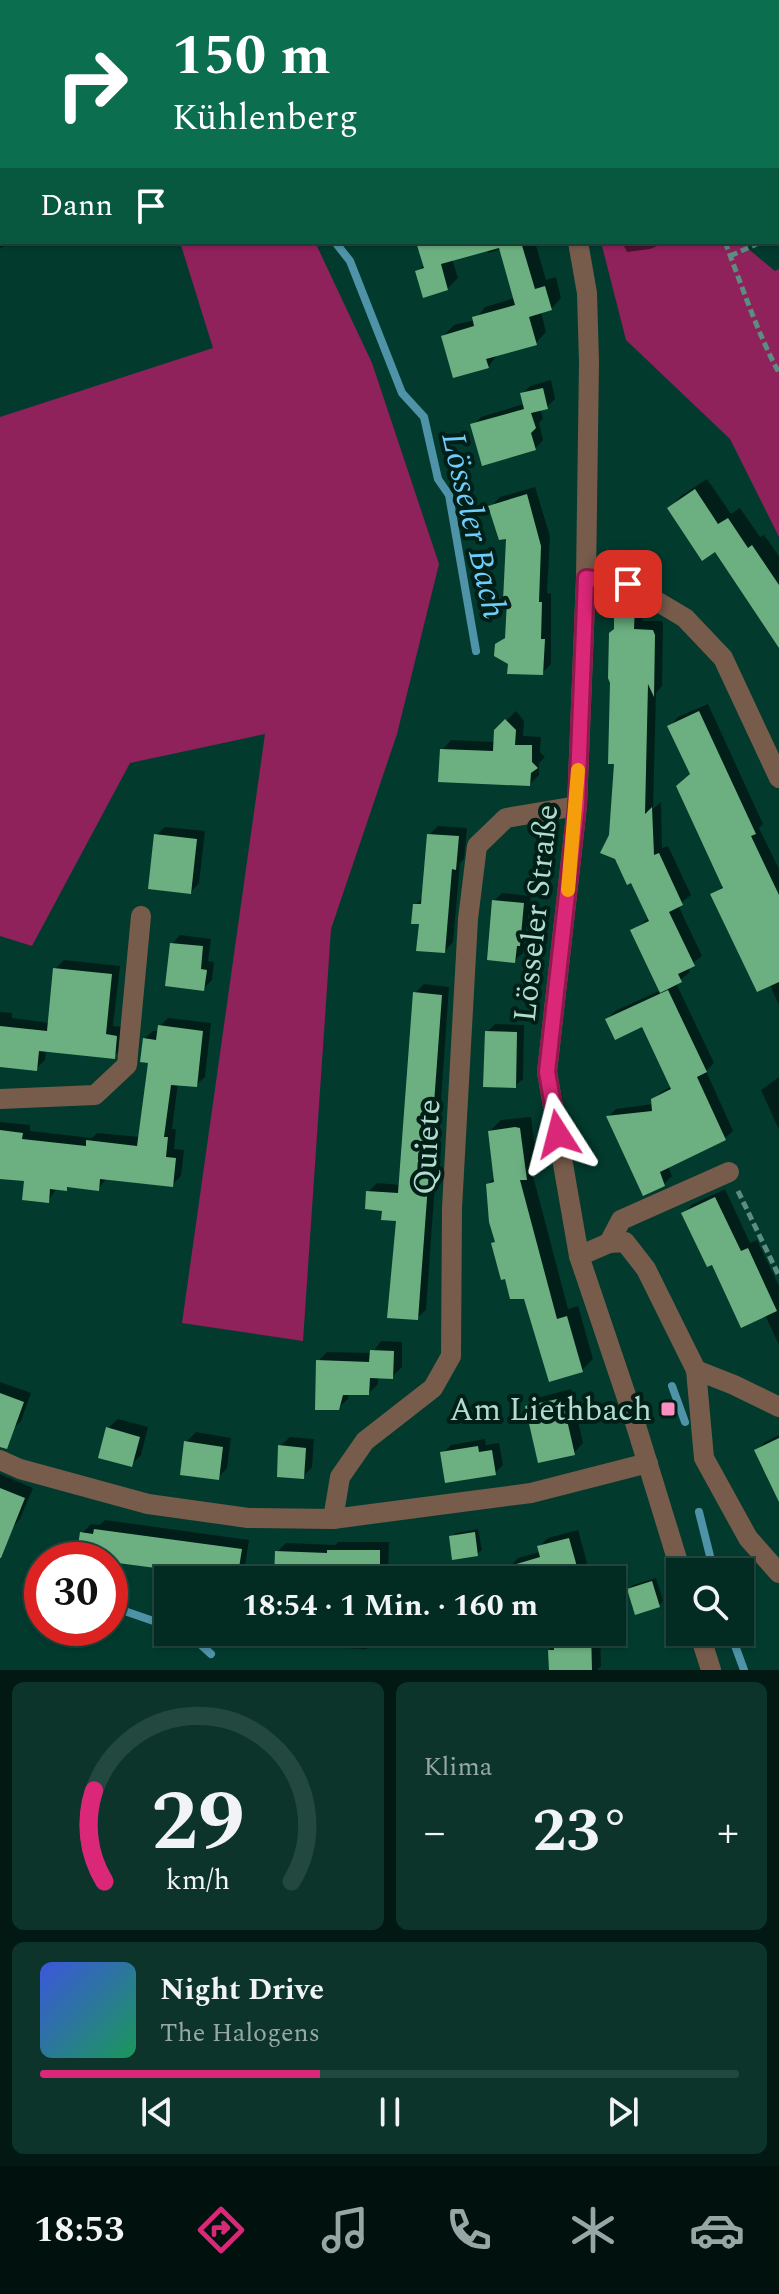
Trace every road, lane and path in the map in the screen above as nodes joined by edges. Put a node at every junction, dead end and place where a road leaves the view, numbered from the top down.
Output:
1 (578, 244) edge
2 (726, 244) edge
3 (757, 244) edge
4 (730, 256) junction
5 (779, 373) edge
6 (586, 578) junction
7 (779, 778) edge
8 (577, 806) junction
9 (141, 916) dead end
10 (0, 1099) edge
11 (729, 1172) joint
12 (609, 1243) junction
13 (579, 1256) junction
14 (779, 1276) edge
15 (696, 1370) junction
16 (779, 1407) edge
17 (0, 1460) edge
18 (648, 1463) junction
19 (333, 1519) junction
20 (677, 1558) edge
21 (779, 1573) edge
22 (703, 1646) edge
23 (711, 1670) edge

1 - 6 street, Lösseler Straße
2 - 4 path
3 - 4 path
4 - 5 path
6 - 7 street
6 - 8 street, Lösseler Straße
8 - 13 street, Lösseler Straße
8 - 19 street, Quiete
9 - 10 street
11 - 12 street
11 - 14 path
12 - 13 street
12 - 15 street
13 - 18 street, Lösseler Straße
15 - 16 street
15 - 21 street
17 - 19 street
18 - 19 street
18 - 20 street, Lösseler Straße
22 - 23 street

